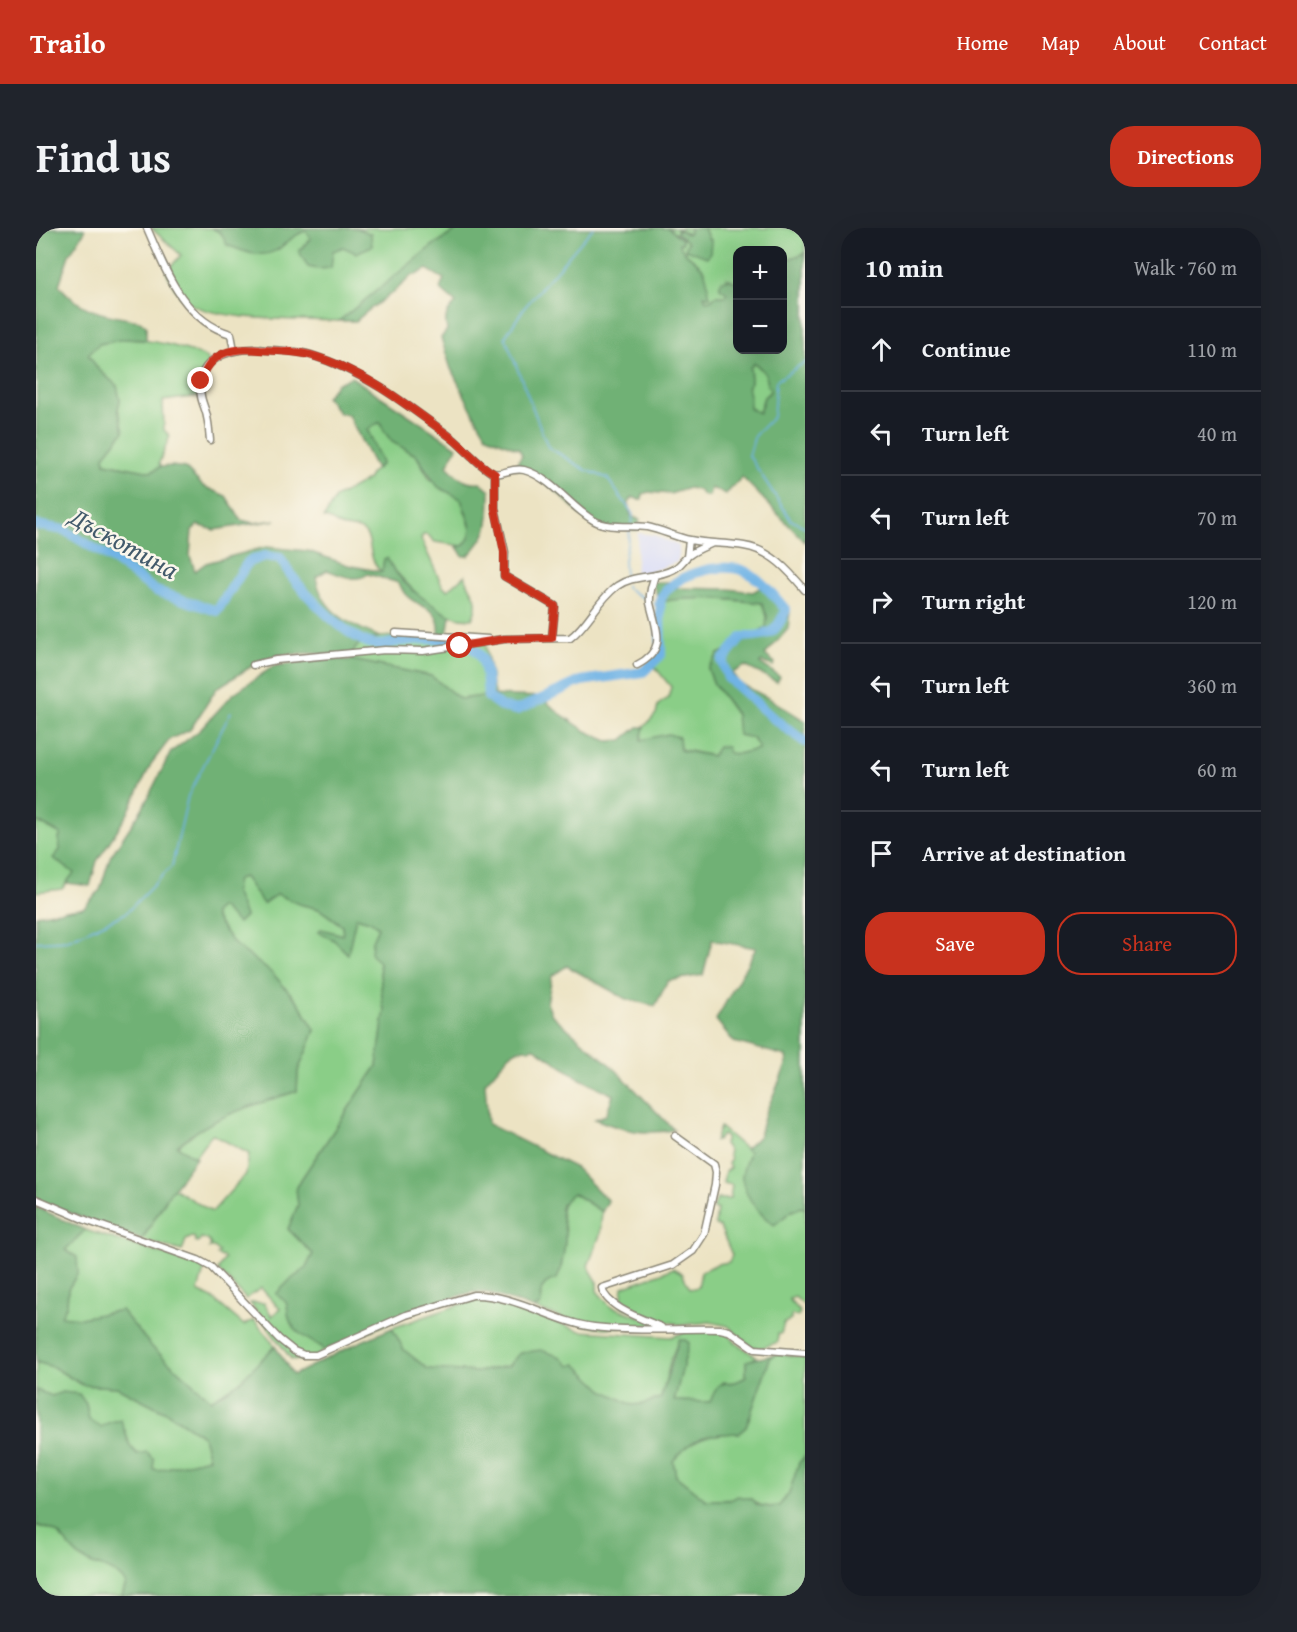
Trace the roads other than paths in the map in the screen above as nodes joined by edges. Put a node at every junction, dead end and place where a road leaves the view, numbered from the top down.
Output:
1 (147, 228) edge
2 (234, 351) junction
3 (210, 440) dead end
4 (495, 474) junction
5 (689, 540) junction
6 (713, 543) junction
7 (687, 557) junction
8 (654, 575) junction
9 (805, 590) edge
10 (396, 633) dead end
11 (552, 638) junction
12 (504, 639) junction
13 (254, 665) dead end
14 (637, 665) dead end
15 (675, 1136) dead end
16 (36, 1198) edge
17 (664, 1329) junction
18 (805, 1353) edge

1 - 2 street
2 - 3 street
2 - 4 street
4 - 5 street
4 - 11 street
5 - 6 street
5 - 7 street
6 - 7 street
6 - 9 street
7 - 8 street
8 - 11 street
8 - 14 street
10 - 12 street
11 - 12 street
12 - 13 street
15 - 17 street
16 - 17 street
17 - 18 street

